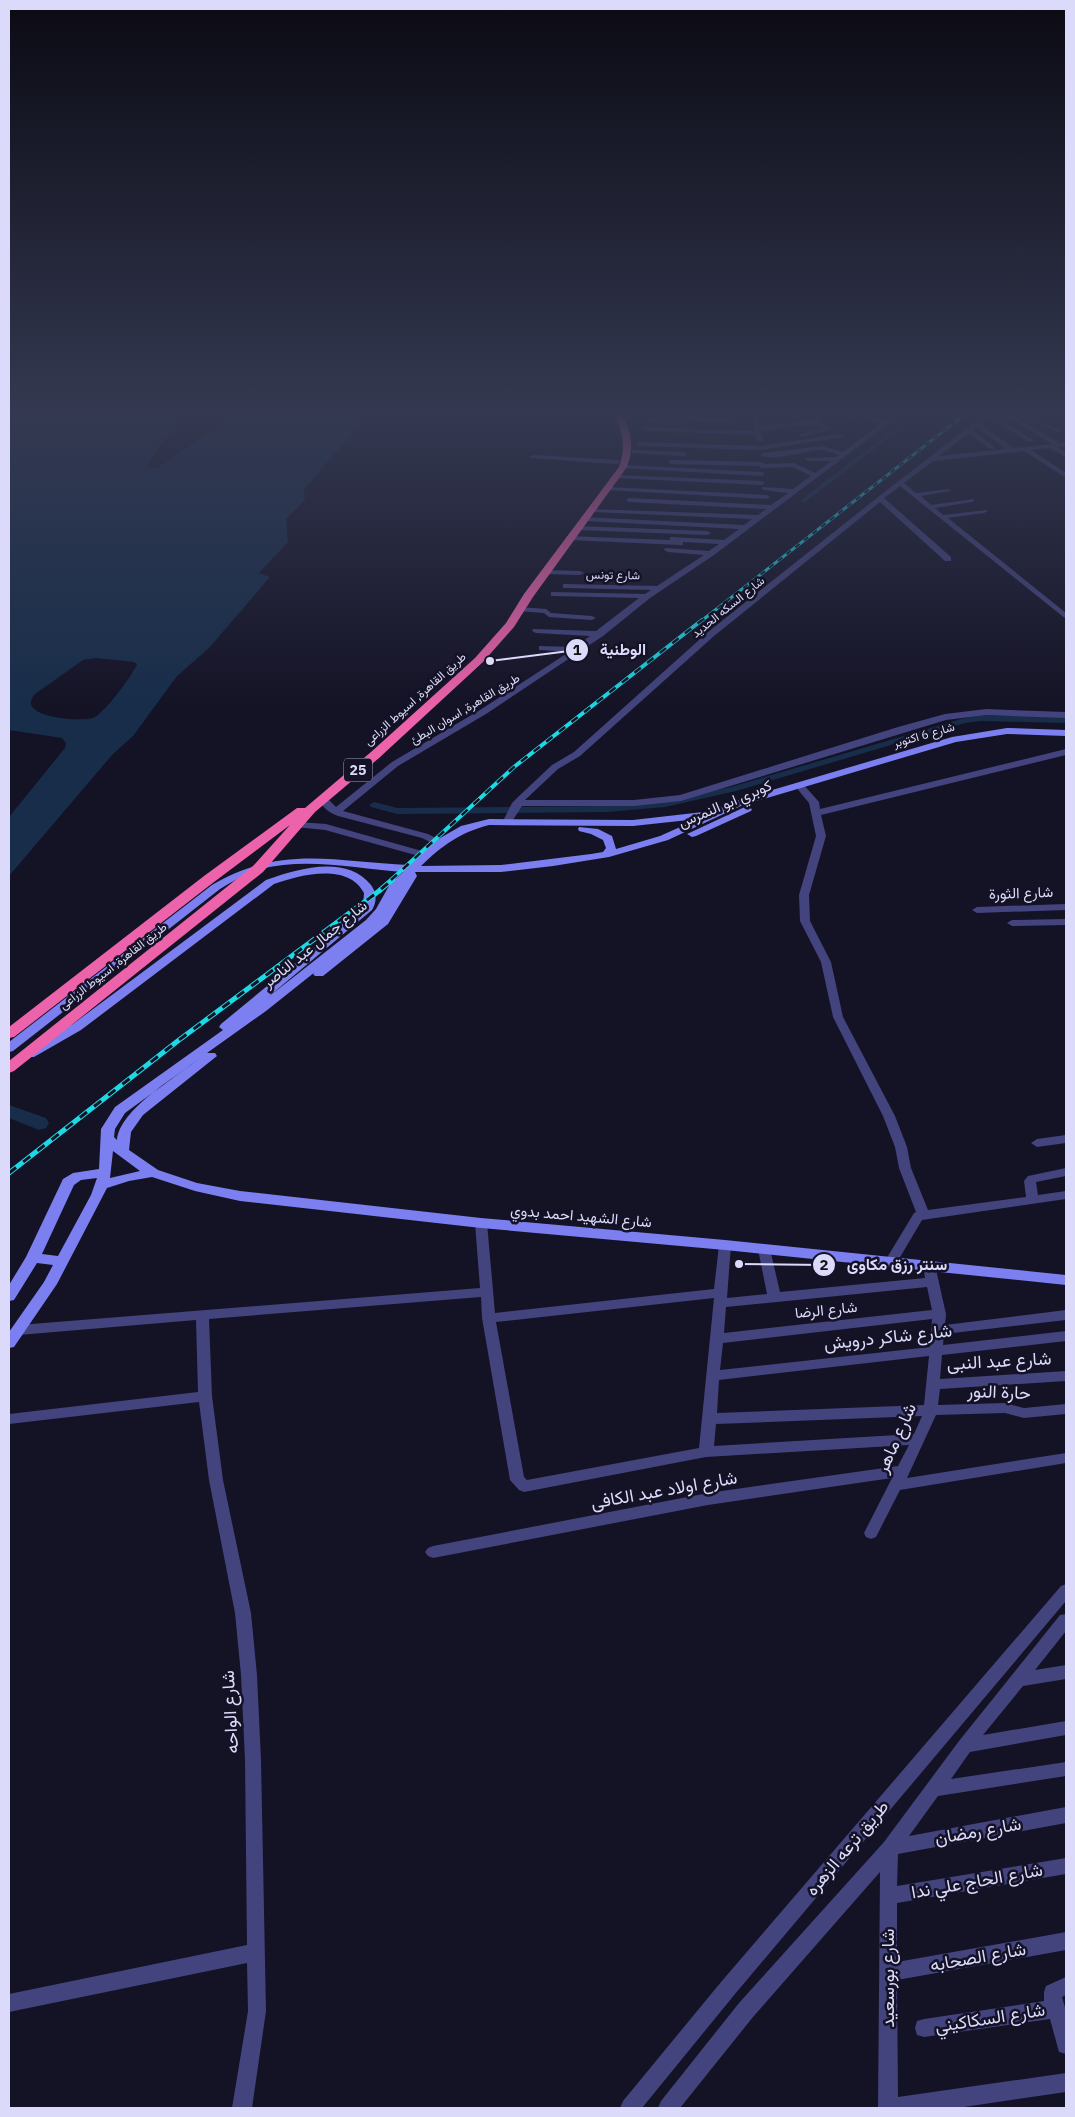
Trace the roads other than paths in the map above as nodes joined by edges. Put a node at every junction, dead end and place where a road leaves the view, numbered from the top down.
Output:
1 (580, 514) edge
2 (589, 514) edge
3 (630, 514) edge
4 (763, 514) edge
5 (860, 514) edge
6 (898, 514) edge
7 (938, 514) edge
8 (977, 514) edge
9 (759, 517) junction
10 (945, 519) junction
11 (580, 526) junction
12 (746, 527) junction
13 (736, 534) junction
14 (724, 544) junction
15 (711, 553) junction
16 (948, 559) dead end
17 (547, 572) junction
18 (580, 573) dead end
19 (566, 586) dead end
20 (660, 588) junction
21 (554, 594) dead end
22 (647, 596) junction
23 (522, 609) junction
24 (1066, 617) edge
25 (592, 618) dead end
26 (536, 631) dead end
27 (600, 634) junction
28 (542, 648) dead end
29 (578, 650) junction
30 (1066, 714) edge
31 (1066, 733) edge
32 (1066, 752) edge
33 (796, 788) junction
34 (323, 798) junction
35 (336, 812) junction
36 (513, 812) junction
37 (817, 812) junction
38 (714, 814) junction
39 (298, 825) junction
40 (439, 843) junction
41 (607, 854) junction
42 (426, 855) junction
43 (336, 870) junction
44 (479, 873) junction
45 (1066, 907) edge
46 (977, 910) dead end
47 (1066, 922) edge
48 (1012, 923) dead end
49 (9, 1034) edge
50 (9, 1048) edge
51 (200, 1054) junction
52 (22, 1057) junction
53 (9, 1068) edge
54 (107, 1138) junction
55 (1066, 1139) edge
56 (1038, 1143) dead end
57 (122, 1152) junction
58 (1066, 1172) edge
59 (153, 1173) junction
60 (103, 1179) junction
61 (1066, 1195) edge
62 (1033, 1200) junction
63 (923, 1214) junction
64 (481, 1223) junction
65 (725, 1245) junction
66 (764, 1249) junction
67 (32, 1258) junction
68 (63, 1261) junction
69 (891, 1262) junction
70 (929, 1265) junction
71 (1066, 1280) edge
72 (933, 1282) junction
73 (486, 1292) junction
74 (9, 1296) edge
75 (774, 1297) junction
76 (719, 1298) junction
77 (939, 1314) junction
78 (1066, 1315) edge
79 (202, 1316) junction
80 (489, 1318) junction
81 (19, 1330) junction
82 (939, 1330) junction
83 (1066, 1336) edge
84 (716, 1339) junction
85 (9, 1343) edge
86 (937, 1350) junction
87 (713, 1376) junction
88 (1066, 1376) edge
89 (934, 1384) junction
90 (205, 1396) junction
91 (1066, 1409) edge
92 (930, 1410) junction
93 (9, 1419) edge
94 (709, 1419) junction
95 (919, 1440) junction
96 (706, 1452) junction
97 (1066, 1458) edge
98 (902, 1471) junction
99 (895, 1485) junction
100 (871, 1533) dead end
101 (433, 1552) dead end
102 (1066, 1590) edge
103 (1066, 1620) edge
104 (1066, 1672) edge
105 (1018, 1680) junction
106 (1066, 1728) edge
107 (966, 1746) junction
108 (1066, 1769) edge
109 (935, 1789) junction
110 (1066, 1815) edge
111 (890, 1848) junction
112 (1066, 1866) edge
113 (888, 1896) junction
114 (1066, 1941) edge
115 (257, 1952) junction
116 (889, 1972) junction
117 (1066, 1986) edge
118 (9, 2003) edge
119 (1055, 2004) junction
120 (924, 2028) dead end
121 (1066, 2044) edge
122 (1066, 2083) edge
123 (242, 2108) edge
124 (630, 2108) edge
125 (668, 2108) edge
126 (889, 2108) edge

1 - 49 highway, طريق القاهرة, اسيوط الزراعى / 25
2 - 11 highway, طريق القاهرة, اسيوط الزراعى / 25
3 - 11 street
4 - 9 street, طريق القاهرة, اسوان البطئ
5 - 36 street, شارع السكه الحديد
6 - 16 street
7 - 10 street
8 - 10 street
9 - 11 street
9 - 12 street, طريق القاهرة, اسوان البطئ
10 - 24 street
11 - 12 street
11 - 13 street
11 - 14 street
11 - 15 street
11 - 17 highway, طريق القاهرة, اسيوط الزراعى / 25
12 - 13 street, طريق القاهرة, اسوان البطئ
13 - 14 street, طريق القاهرة, اسوان البطئ
14 - 15 street, طريق القاهرة, اسوان البطئ
15 - 20 street, طريق القاهرة, اسوان البطئ
17 - 18 street
17 - 23 highway, طريق القاهرة, اسيوط الزراعى / 25
19 - 20 street, شارع تونس
20 - 22 street, طريق القاهرة, اسوان البطئ
21 - 22 street
22 - 27 street, طريق القاهرة, اسوان البطئ
23 - 25 street
23 - 34 highway, طريق القاهرة, اسيوط الزراعى / 25
26 - 27 street
27 - 29 street, طريق القاهرة, اسوان البطئ
28 - 29 street
29 - 35 street, طريق القاهرة, اسوان البطئ
30 - 36 street
31 - 33 street, شارع 6 اكتوبر
32 - 37 street
33 - 37 street
33 - 38 street, كوبري ابو النمرس
33 - 44 street, كوبري ابو النمرس
34 - 35 street
34 - 39 highway, طريق القاهرة, اسيوط الزراعى / 25
35 - 40 street
36 - 38 street, شارع جمال عبد الناصر
36 - 40 street, شارع جمال عبد الناصر
37 - 63 street
38 - 41 street, كوبري ابو النمرس
39 - 42 street
39 - 52 highway, طريق القاهرة, اسيوط الزراعى / 25
40 - 42 street, شارع جمال عبد الناصر
41 - 44 street, كوبري ابو النمرس
41 - 57 street, شارع جمال عبد الناصر
42 - 51 street, شارع جمال عبد الناصر
43 - 44 street, كوبري ابو النمرس
43 - 51 street
43 - 52 street, كوبري ابو النمرس
44 - 50 street, كوبري ابو النمرس
45 - 46 street, شارع الثورة
47 - 48 street
51 - 54 street, شارع جمال عبد الناصر
52 - 53 highway, طريق القاهرة, اسيوط الزراعى / 25
54 - 57 street, شارع الشهيد احمد بدوي
54 - 60 street, شارع جمال عبد الناصر
55 - 56 street
57 - 59 street, شارع الشهيد احمد بدوي
58 - 62 street
59 - 60 street
59 - 64 street, شارع الشهيد احمد بدوي
60 - 67 street
60 - 68 street, شارع جمال عبد الناصر
61 - 62 street
62 - 63 street
63 - 69 street
64 - 65 street, شارع الشهيد احمد بدوي
64 - 73 street
65 - 66 street, شارع الشهيد احمد بدوي
65 - 76 street
66 - 69 street, شارع الشهيد احمد بدوي
66 - 75 street
67 - 68 street
67 - 74 street
68 - 81 street, شارع جمال عبد الناصر
69 - 70 street, شارع الشهيد احمد بدوي
70 - 71 street, شارع الشهيد احمد بدوي
70 - 72 street, شارع ماهر
72 - 75 street
72 - 77 street, شارع ماهر
73 - 79 street
73 - 80 street
75 - 76 street
76 - 80 street
76 - 84 street
77 - 82 street, شارع ماهر
77 - 84 street, شارع الرضا
78 - 82 street
79 - 81 street
79 - 90 street, شارع الواحه
80 - 96 street
81 - 85 street, شارع جمال عبد الناصر
82 - 86 street, شارع ماهر
83 - 86 street, شارع شاكر درويش
84 - 87 street
86 - 87 street, شارع شاكر درويش
86 - 89 street, شارع ماهر
87 - 94 street
88 - 89 street, شارع عبد النبى
89 - 92 street, شارع ماهر
90 - 93 street
90 - 115 street, شارع الواحه
91 - 92 street, حارة النور
92 - 94 street, حارة النور
92 - 95 street, شارع ماهر
94 - 96 street
95 - 96 street
95 - 98 street, شارع ماهر
97 - 99 street
98 - 99 street, شارع ماهر
98 - 101 street, شارع اولاد عبد الكافى
99 - 100 street, شارع ماهر
102 - 124 street, طريق ترعه الزهره
103 - 105 street, طريق ترعه الزهره
104 - 105 street
105 - 107 street, طريق ترعه الزهره
106 - 107 street
107 - 109 street, طريق ترعه الزهره
108 - 109 street
109 - 111 street, طريق ترعه الزهره
110 - 111 street, شارع رمضان
111 - 113 street, شارع بورسعيد
111 - 125 street, طريق ترعه الزهره
112 - 113 street, شارع الحاج علي ندا
113 - 116 street, شارع بورسعيد
114 - 116 street, شارع الصحابه
115 - 118 street
115 - 123 street, شارع الواحه
116 - 126 street, شارع بورسعيد
117 - 119 street, شارع السكاكيني
119 - 120 street, شارع السكاكيني
119 - 121 street
122 - 126 street

